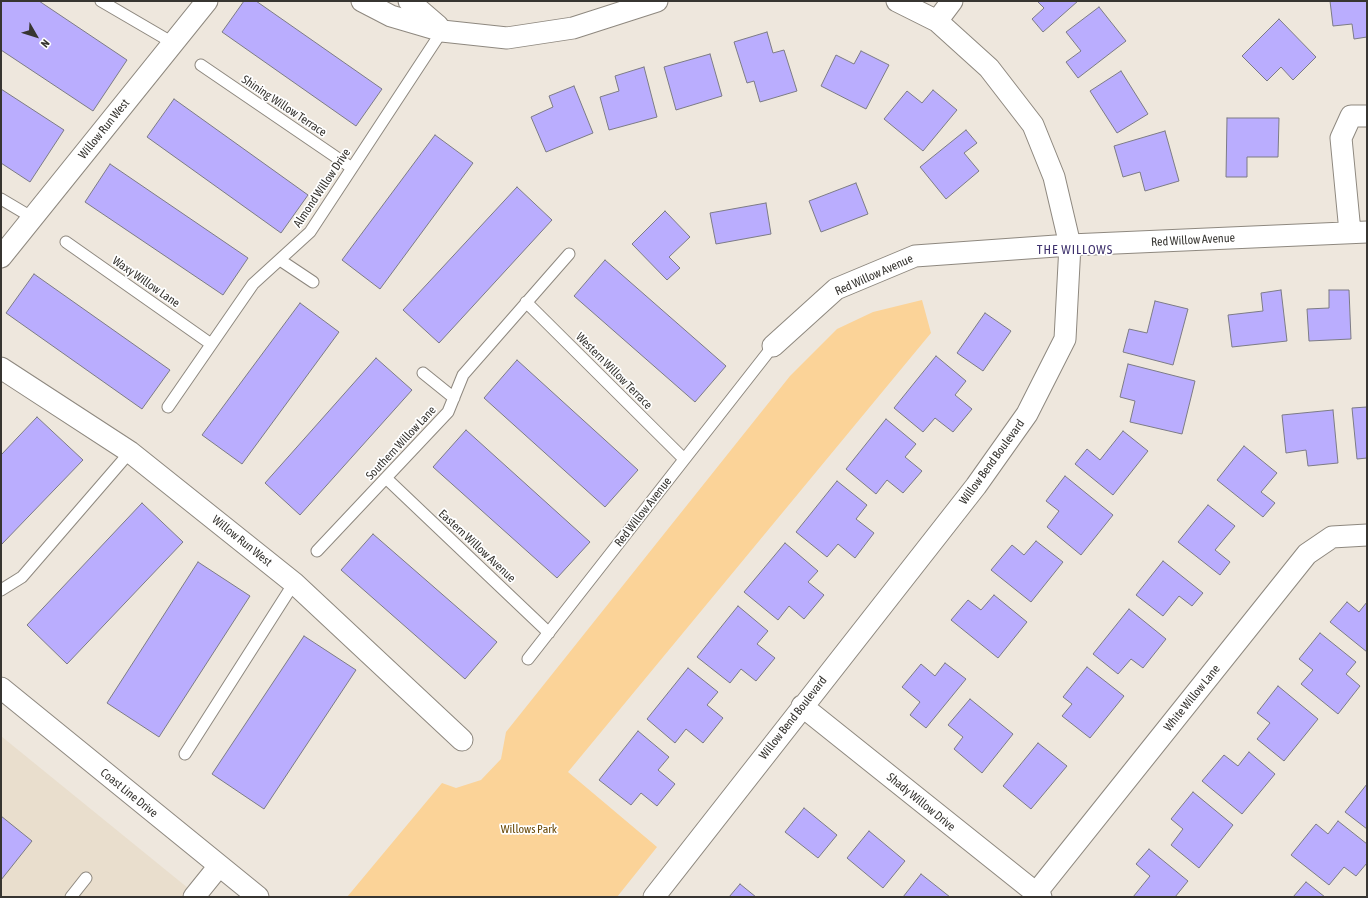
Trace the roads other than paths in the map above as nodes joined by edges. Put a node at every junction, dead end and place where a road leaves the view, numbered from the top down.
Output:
1 (101, 1) edge
2 (207, 1) edge
3 (362, 1) edge
4 (409, 1) edge
5 (657, 1) edge
6 (897, 1) edge
7 (952, 1) edge
8 (937, 21) junction
9 (442, 31) junction
10 (173, 43) junction
11 (202, 65) dead end
12 (1367, 116) edge
13 (352, 168) junction
14 (1, 199) edge
15 (33, 218) junction
16 (1359, 232) edge
17 (66, 242) dead end
18 (1070, 246) junction
19 (569, 254) dead end
20 (1, 257) edge
21 (280, 260) junction
22 (313, 282) dead end
23 (526, 302) junction
24 (211, 344) junction
25 (773, 346) joint
26 (1, 368) edge
27 (424, 373) dead end
28 (454, 398) junction
29 (168, 407) dead end
30 (130, 452) junction
31 (684, 459) junction
32 (387, 479) junction
33 (1367, 535) edge
34 (317, 551) dead end
35 (294, 583) junction
36 (1, 590) edge
37 (549, 633) junction
38 (528, 659) dead end
39 (1, 688) edge
40 (802, 706) junction
41 (462, 740) dead end
42 (185, 754) dead end
43 (219, 866) junction
44 (86, 878) dead end
45 (1038, 895) edge
46 (72, 897) edge
47 (194, 897) edge
48 (258, 897) edge
49 (654, 897) edge

1 - 10 lane
2 - 10 street, Willow Run West
3 - 9 street
4 - 9 street
5 - 9 street
6 - 8 street, Willow Bend Boulevard
7 - 8 street
8 - 18 street, Willow Bend Boulevard
9 - 13 lane, Almond Willow Drive
10 - 15 street, Willow Run West
11 - 13 lane, Shining Willow Terrace
12 - 16 street
13 - 21 lane, Almond Willow Drive
14 - 15 lane
15 - 20 street, Willow Run West
16 - 18 street, Red Willow Avenue
17 - 24 lane, Waxy Willow Lane
18 - 25 street, Red Willow Avenue
18 - 40 street, Willow Bend Boulevard
19 - 23 lane, Southern Willow Lane
21 - 22 lane
21 - 24 lane, Almond Willow Drive
23 - 28 lane, Southern Willow Lane
23 - 31 lane, Western Willow Terrace
24 - 29 lane, Almond Willow Drive
25 - 31 lane, Red Willow Avenue
26 - 30 street, Willow Run West
27 - 28 lane
28 - 32 lane, Southern Willow Lane
30 - 35 street, Willow Run West
30 - 36 lane
31 - 37 lane, Red Willow Avenue
32 - 34 lane, Southern Willow Lane
32 - 37 lane, Eastern Willow Avenue
33 - 45 street, White Willow Lane
35 - 41 street, Willow Run West
35 - 42 lane
37 - 38 lane, Red Willow Avenue
39 - 43 street, Coast Line Drive
40 - 45 street, Shady Willow Drive
40 - 49 street, Willow Bend Boulevard
43 - 47 street
43 - 48 street, Coast Line Drive
44 - 46 lane

